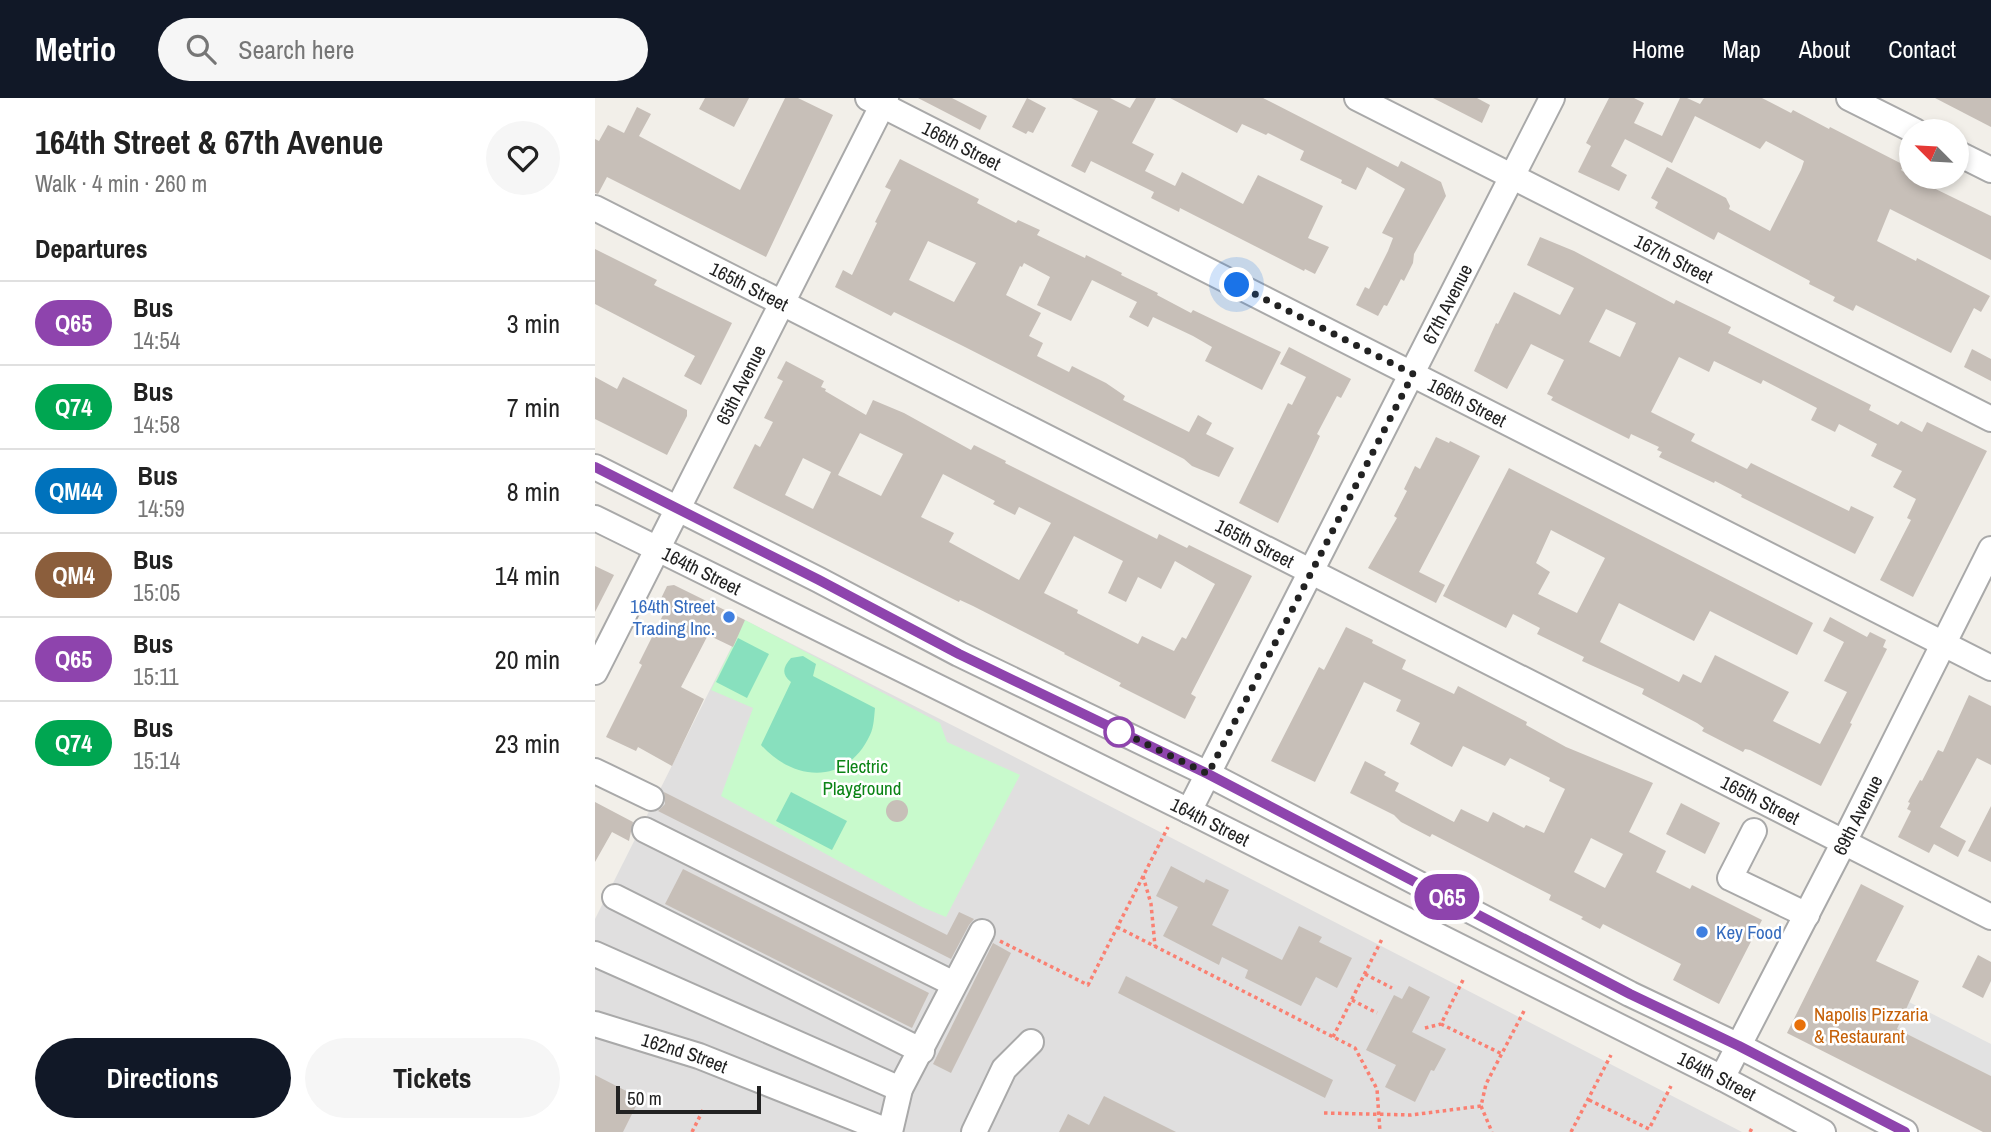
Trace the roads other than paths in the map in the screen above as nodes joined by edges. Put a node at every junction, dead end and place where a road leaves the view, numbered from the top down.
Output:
1 (1357, 98) edge
2 (1552, 98) edge
3 (1849, 98) edge
4 (879, 100) edge
5 (1899, 123) edge
6 (1969, 158) edge
7 (1991, 170) edge
8 (1512, 177) junction
9 (595, 208) edge
10 (783, 302) junction
11 (1413, 374) junction
12 (1991, 419) edge
13 (595, 467) edge
14 (677, 510) junction
15 (595, 518) edge
16 (656, 550) junction
17 (1991, 550) edge
18 (1313, 572) junction
19 (1943, 643) junction
20 (1991, 668) edge
21 (595, 672) edge
22 (595, 771) edge
23 (1208, 774) junction
24 (651, 798) dead end
25 (1189, 811) junction
26 (645, 830) dead end
27 (1754, 831) dead end
28 (1845, 842) junction
29 (615, 897) dead end
30 (1807, 915) junction
31 (1991, 917) edge
32 (982, 932) road end
33 (595, 954) edge
34 (954, 984) junction
35 (595, 1024) edge
36 (1031, 1042) dead end
37 (1739, 1046) junction
38 (922, 1051) junction
39 (1722, 1078) junction
40 (900, 1089) junction
41 (890, 1132) edge
42 (974, 1132) edge
43 (1823, 1132) edge
44 (1905, 1132) edge

1 - 8 street, 167th Street
2 - 8 street, 67th Avenue
3 - 5 street
4 - 10 street, 65th Avenue
4 - 11 street, 166th Street
6 - 7 street
8 - 11 street, 67th Avenue
8 - 12 street, 167th Street
9 - 10 street, 165th Street
10 - 14 street, 65th Avenue
10 - 18 street, 165th Street
11 - 18 street, 67th Avenue
11 - 19 street, 166th Street
13 - 14 street, 164th Street
14 - 16 street, 65th Avenue
14 - 23 street, 164th Street
15 - 16 street, 164th Street
16 - 21 street, 65th Avenue
16 - 25 street, 164th Street
17 - 19 street, 69th Avenue
18 - 23 street, 67th Avenue
18 - 28 street, 165th Street
19 - 20 street, 166th Street
19 - 28 street, 69th Avenue
22 - 24 street
23 - 25 street, 67th Avenue
23 - 37 street, 164th Street
25 - 39 street, 164th Street
26 - 34 street
27 - 30 street
28 - 30 street, 69th Avenue
28 - 31 street, 165th Street
29 - 38 street
30 - 37 street, 69th Avenue
32 - 34 street
33 - 40 street
34 - 38 street
35 - 41 street, 162nd Street
36 - 42 street
37 - 39 street, 69th Avenue
37 - 44 street, 164th Street
38 - 40 street
39 - 43 street, 164th Street
40 - 41 street

